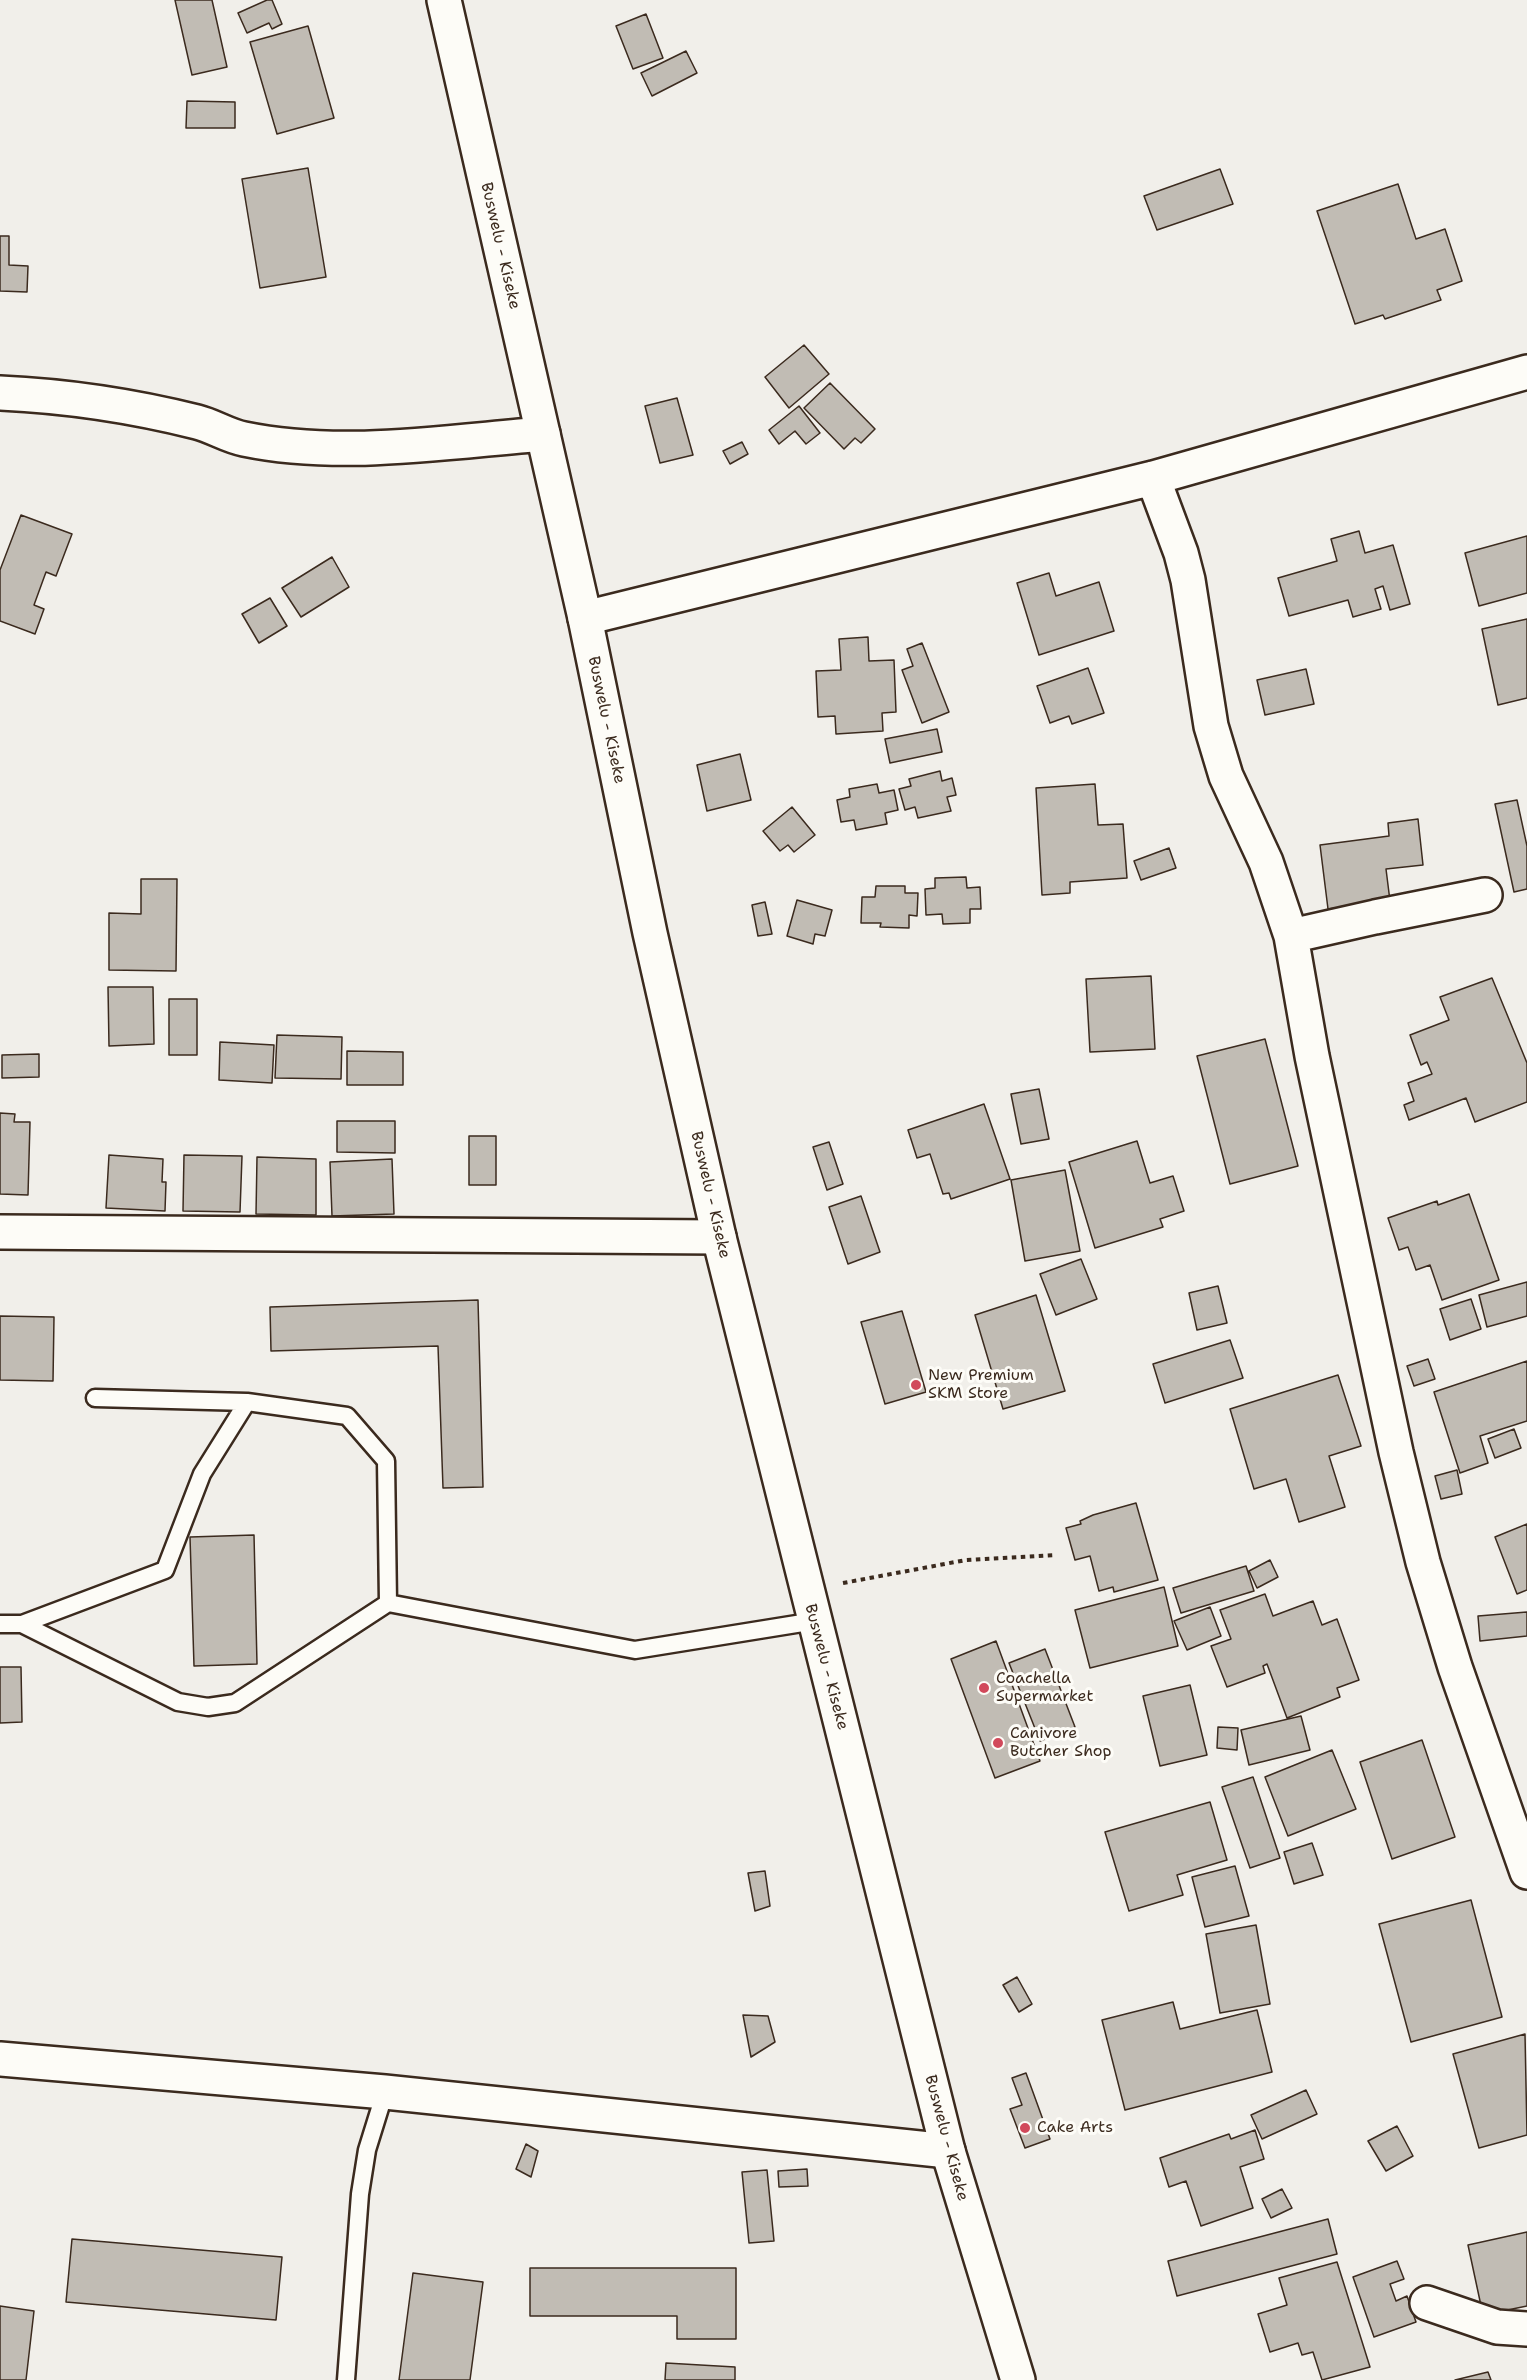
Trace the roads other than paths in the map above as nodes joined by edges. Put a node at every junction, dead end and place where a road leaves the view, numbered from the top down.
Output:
1 (444, 0) edge
2 (1527, 372) edge
3 (0, 393) edge
4 (543, 434) junction
5 (1153, 478) junction
6 (585, 618) junction
7 (1485, 895) dead end
8 (1291, 936) junction
9 (0, 1232) edge
10 (719, 1238) junction
11 (95, 1398) dead end
12 (247, 1402) junction
13 (388, 1603) junction
14 (815, 1621) junction
15 (0, 1624) edge
16 (22, 1624) junction
17 (1527, 1872) edge
18 (0, 2059) edge
19 (385, 2092) junction
20 (948, 2151) junction
21 (1426, 2303) dead end
22 (1527, 2329) edge
23 (346, 2380) edge
24 (1018, 2380) edge

1 - 4 street, Buswelu - Kiseke
2 - 5 street
3 - 4 street
4 - 6 street, Buswelu - Kiseke
5 - 6 street
5 - 8 street
6 - 10 street, Buswelu - Kiseke
7 - 8 street
8 - 17 street
9 - 10 street
10 - 14 street, Buswelu - Kiseke
11 - 12 lane
12 - 13 lane
12 - 16 lane
13 - 14 lane
13 - 16 lane
14 - 20 street, Buswelu - Kiseke
15 - 16 lane
18 - 19 street
19 - 20 street
19 - 23 lane
20 - 24 street, Buswelu - Kiseke
21 - 22 street

